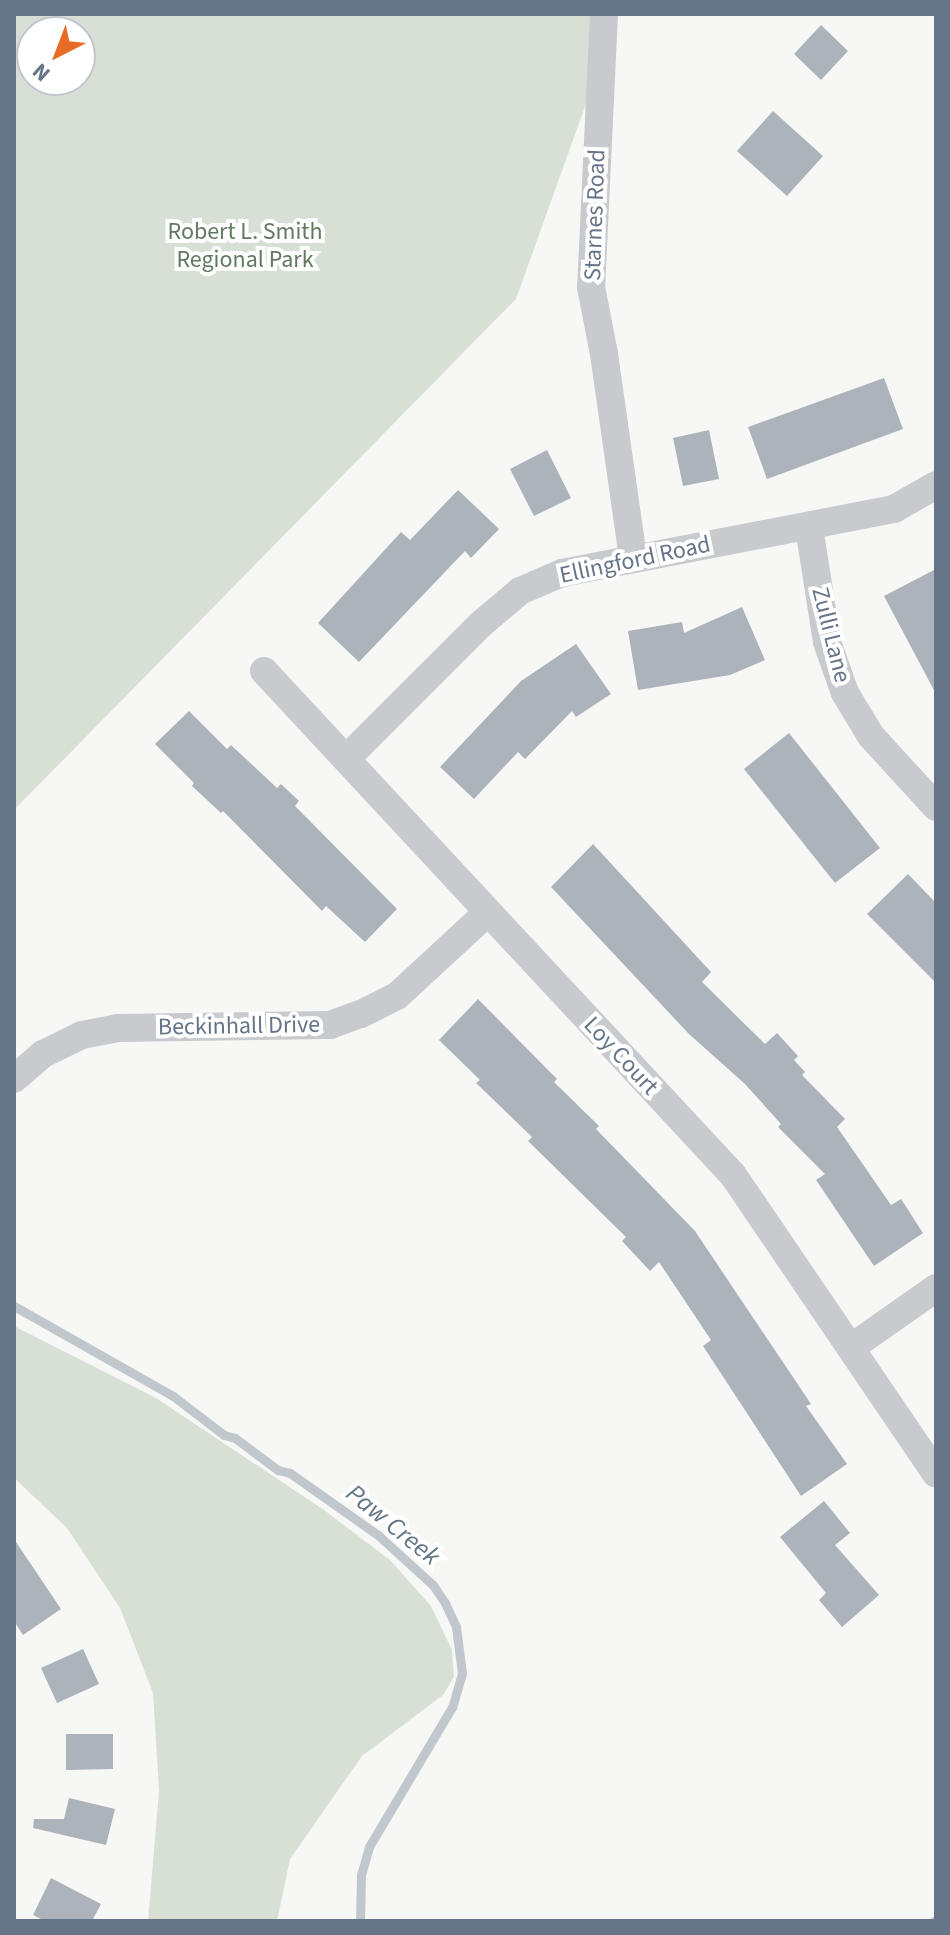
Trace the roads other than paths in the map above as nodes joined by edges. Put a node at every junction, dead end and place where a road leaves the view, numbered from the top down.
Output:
1 (604, 14) edge
2 (936, 485) edge
3 (809, 527) junction
4 (633, 558) junction
5 (264, 671) dead end
6 (347, 758) junction
7 (936, 807) edge
8 (487, 913) junction
9 (14, 1079) edge
10 (936, 1288) edge
11 (852, 1347) junction
12 (936, 1474) edge

1 - 4 street, Starnes Road
2 - 3 street, Ellingford Road
3 - 4 street, Ellingford Road
3 - 7 street, Zulli Lane
4 - 6 street, Ellingford Road
5 - 6 street, Loy Court
6 - 8 street, Loy Court
8 - 9 street, Beckinhall Drive
8 - 11 street, Loy Court
10 - 11 street
11 - 12 street, Loy Court

